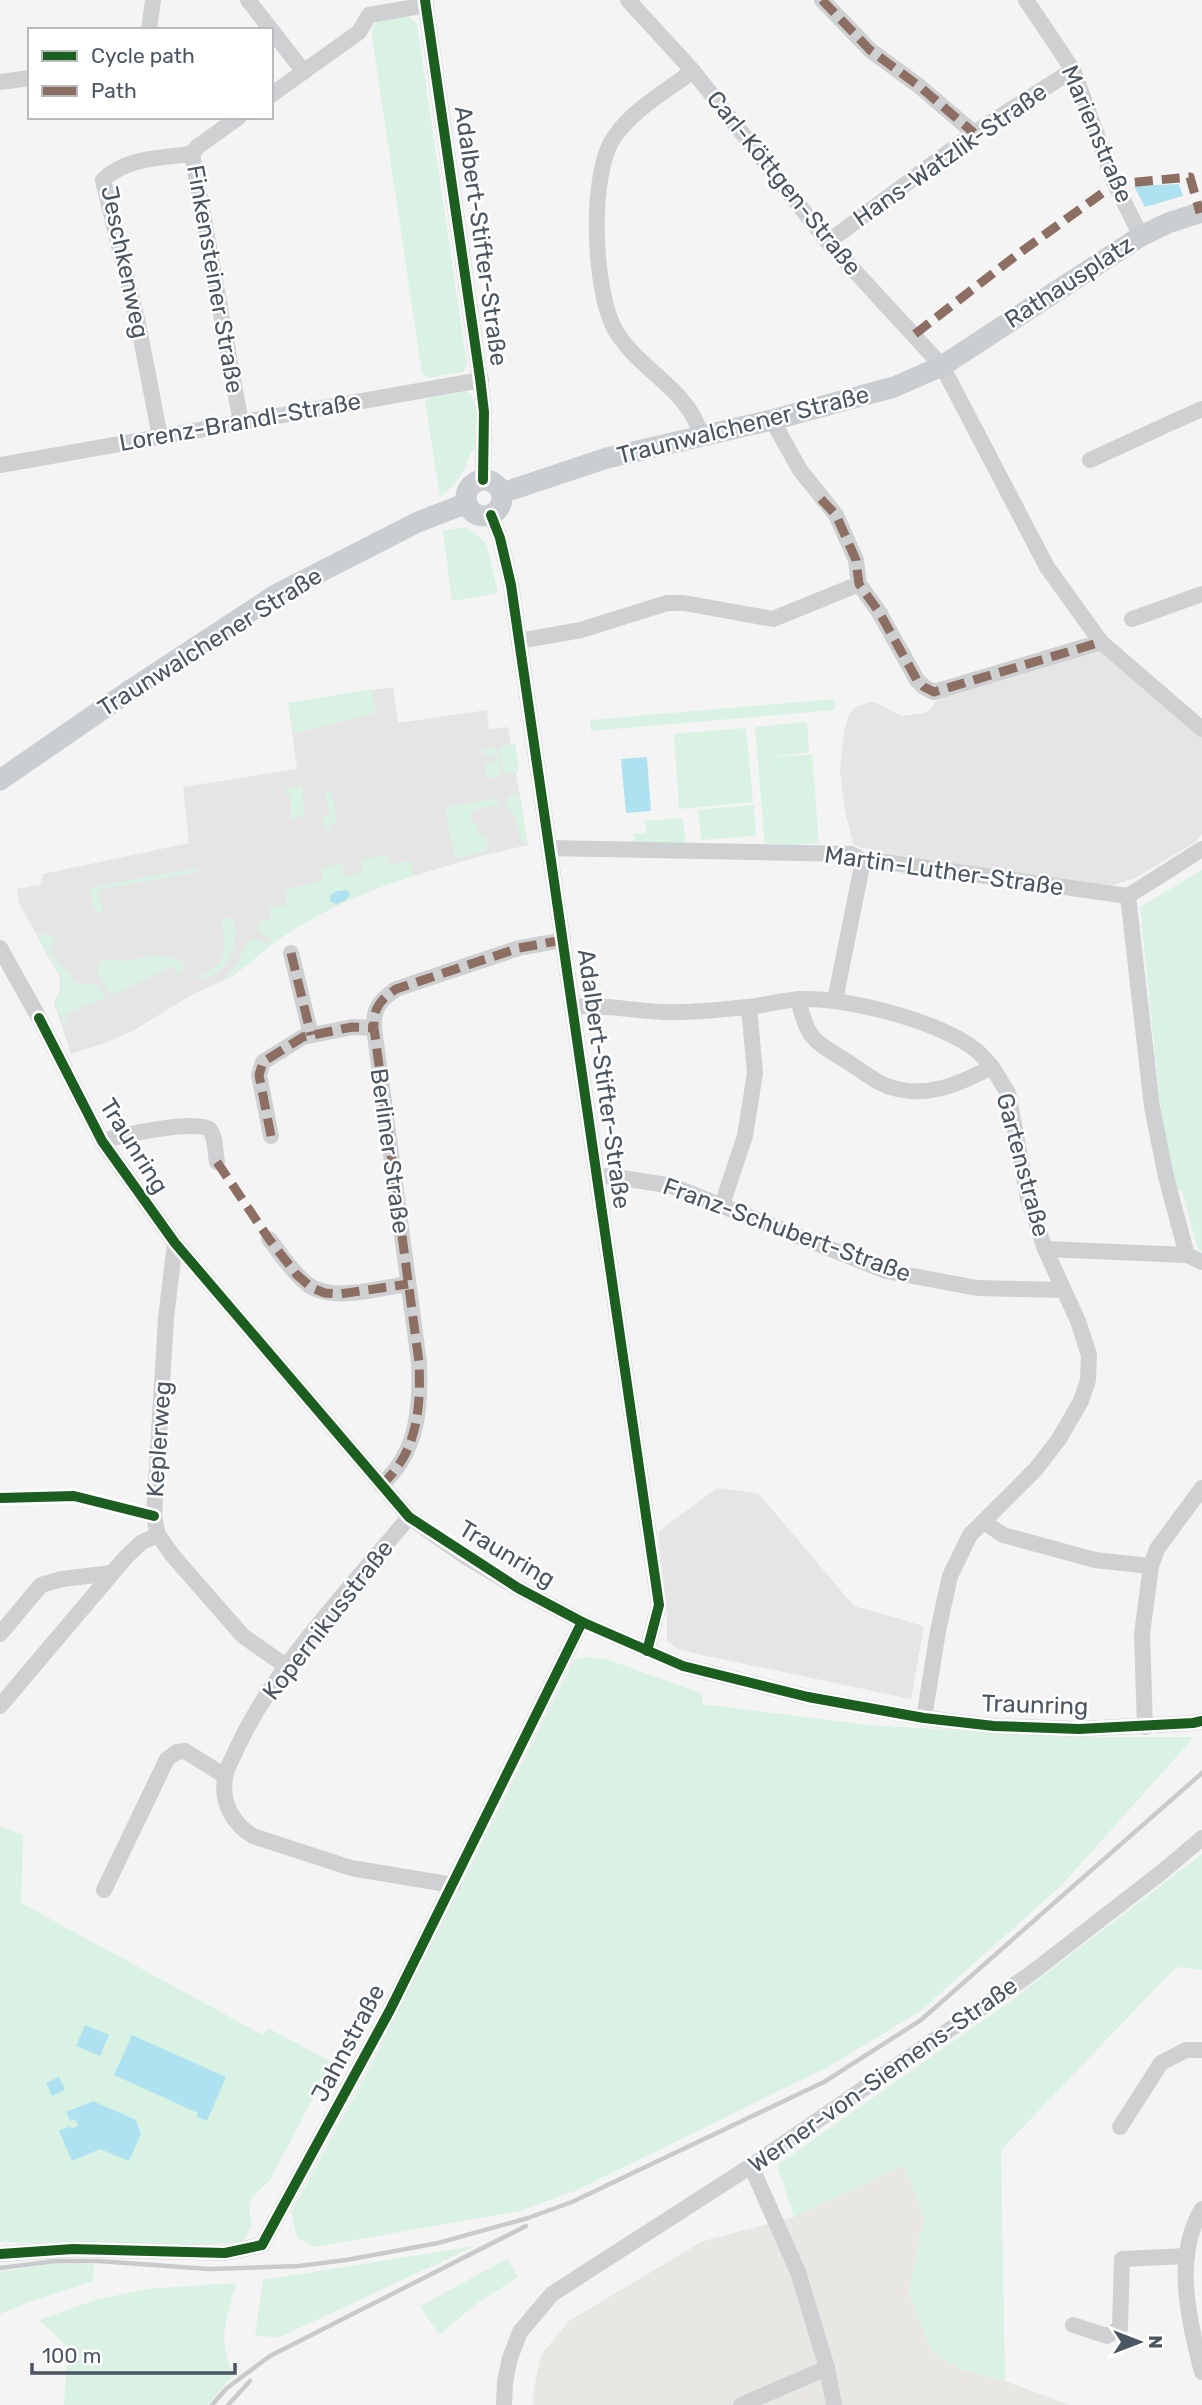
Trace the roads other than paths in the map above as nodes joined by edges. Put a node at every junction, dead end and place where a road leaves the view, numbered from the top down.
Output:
1 (153, 0) edge
2 (248, 0) edge
3 (628, 0) edge
4 (822, 0) edge
5 (1026, 0) edge
6 (425, 3) edge
7 (149, 28) edge
8 (270, 28) edge
9 (273, 32) edge
10 (1073, 69) junction
11 (304, 72) junction
12 (693, 72) junction
13 (28, 78) edge
14 (0, 82) edge
15 (273, 94) edge
16 (236, 119) edge
17 (974, 133) junction
18 (192, 154) junction
19 (1202, 212) edge
20 (1141, 236) junction
21 (828, 242) junction
22 (943, 366) junction
23 (481, 380) junction
24 (1202, 409) edge
25 (772, 420) junction
26 (241, 423) junction
27 (701, 435) junction
28 (160, 437) junction
29 (1090, 460) dead end
30 (0, 465) edge
31 (483, 480) junction
32 (502, 493) junction
33 (467, 503) junction
34 (491, 515) junction
35 (859, 584) junction
36 (1202, 594) edge
37 (1132, 620) dead end
38 (519, 640) junction
39 (1101, 642) junction
40 (1202, 729) edge
41 (0, 780) edge
42 (549, 848) junction
43 (1202, 849) edge
44 (863, 861) junction
45 (1128, 896) junction
46 (563, 940) junction
47 (0, 948) edge
48 (292, 953) dead end
49 (797, 999) junction
50 (835, 1000) junction
51 (573, 1007) junction
52 (749, 1007) junction
53 (374, 1028) junction
54 (311, 1035) junction
55 (992, 1067) junction
56 (271, 1136) dead end
57 (102, 1141) junction
58 (216, 1162) dead end
59 (597, 1177) junction
60 (722, 1205) junction
61 (269, 1239) dead end
62 (174, 1243) junction
63 (1045, 1249) junction
64 (1195, 1258) edge
65 (408, 1284) junction
66 (1062, 1290) junction
67 (381, 1485) junction
68 (1202, 1488) edge
69 (409, 1517) junction
70 (984, 1522) junction
71 (158, 1535) junction
72 (1151, 1566) junction
73 (112, 1573) junction
74 (582, 1622) junction
75 (0, 1634) edge
76 (647, 1651) junction
77 (286, 1666) junction
78 (0, 1706) edge
79 (924, 1717) junction
80 (1199, 1723) edge
81 (1145, 1727) junction
82 (225, 1776) junction
83 (1202, 1838) edge
84 (453, 1885) junction
85 (104, 1890) dead end
86 (1202, 2050) edge
87 (1120, 2127) dead end
88 (751, 2166) junction
89 (1202, 2209) edge
90 (0, 2254) edge
91 (1186, 2256) junction
92 (1073, 2325) dead end
93 (827, 2368) junction
94 (1202, 2372) edge
95 (505, 2405) edge
96 (741, 2405) edge
97 (834, 2405) edge

1 - 7 street
2 - 8 street
3 - 12 street, Carl-Köttgen-Straße
4 - 17 street
5 - 10 street, Marienstraße
6 - 11 street
6 - 23 street, Adalbert-Stifter-Straße
9 - 11 street
10 - 17 street, Hans-Watzlik-Straße
10 - 20 street, Marienstraße
11 - 15 street
12 - 21 street, Carl-Köttgen-Straße
12 - 27 street
13 - 14 street
16 - 18 street, Finkensteiner Straße
17 - 21 street, Hans-Watzlik-Straße
18 - 26 street, Finkensteiner Straße
18 - 28 street, Jeschkenweg
19 - 20 main road, Rathausplatz
20 - 22 main road, Rathausplatz
21 - 22 street, Carl-Köttgen-Straße
22 - 25 main road, Traunwalchener Straße
22 - 39 street, Carl-Köttgen-Straße
23 - 26 street, Lorenz-Brandl-Straße
23 - 31 street, Adalbert-Stifter-Straße
24 - 29 street
25 - 27 main road, Traunwalchener Straße
25 - 35 street
26 - 28 street, Lorenz-Brandl-Straße
27 - 32 main road, Traunwalchener Straße
28 - 30 street, Lorenz-Brandl-Straße
31 - 32 main road
31 - 33 main road
32 - 34 main road
33 - 34 main road
33 - 41 main road, Traunwalchener Straße
34 - 38 street, Adalbert-Stifter-Straße
35 - 38 street
35 - 39 street
36 - 37 street
38 - 42 street, Adalbert-Stifter-Straße
39 - 40 street, Carl-Köttgen-Straße
42 - 44 street, Martin-Luther-Straße
42 - 46 street, Adalbert-Stifter-Straße
43 - 45 street
44 - 45 street, Martin-Luther-Straße
44 - 50 street
45 - 64 street
46 - 51 street, Adalbert-Stifter-Straße
46 - 53 street, Berliner Straße
47 - 57 street, Traunring
48 - 54 street
49 - 50 street, Gartenstraße
49 - 52 street, Gartenstraße
49 - 55 street, Gartenstraße
50 - 55 street, Gartenstraße
51 - 52 street, Gartenstraße
51 - 59 street, Adalbert-Stifter-Straße
52 - 60 street
53 - 54 street
53 - 65 street, Berliner Straße
54 - 56 street
55 - 63 street, Gartenstraße
57 - 58 street
57 - 62 street, Traunring
59 - 60 street, Franz-Schubert-Straße
59 - 76 street, Adalbert-Stifter-Straße
60 - 66 street, Franz-Schubert-Straße
61 - 65 street
62 - 67 street, Traunring
62 - 71 street, Keplerweg
63 - 64 street, Gartenstraße
63 - 66 street
65 - 67 street, Berliner Straße
66 - 70 street
67 - 69 street, Traunring
68 - 72 street
69 - 74 street, Traunring
69 - 77 street, Kopernikusstraße
70 - 72 street
70 - 79 street
71 - 73 street
71 - 77 street
72 - 81 street
73 - 75 street
73 - 78 street
74 - 76 street, Traunring
74 - 84 street, Jahnstraße
76 - 79 street, Traunring
77 - 82 street, Kopernikusstraße
79 - 81 street, Traunring
80 - 81 street, Traunring
82 - 84 street, Kopernikusstraße
82 - 85 street
83 - 88 street, Werner-von-Siemens-Straße
84 - 90 street, Jahnstraße
86 - 87 street
88 - 93 street
88 - 95 street, Werner-von-Siemens-Straße
89 - 91 street
91 - 92 street
91 - 94 street
93 - 96 street
93 - 97 street

